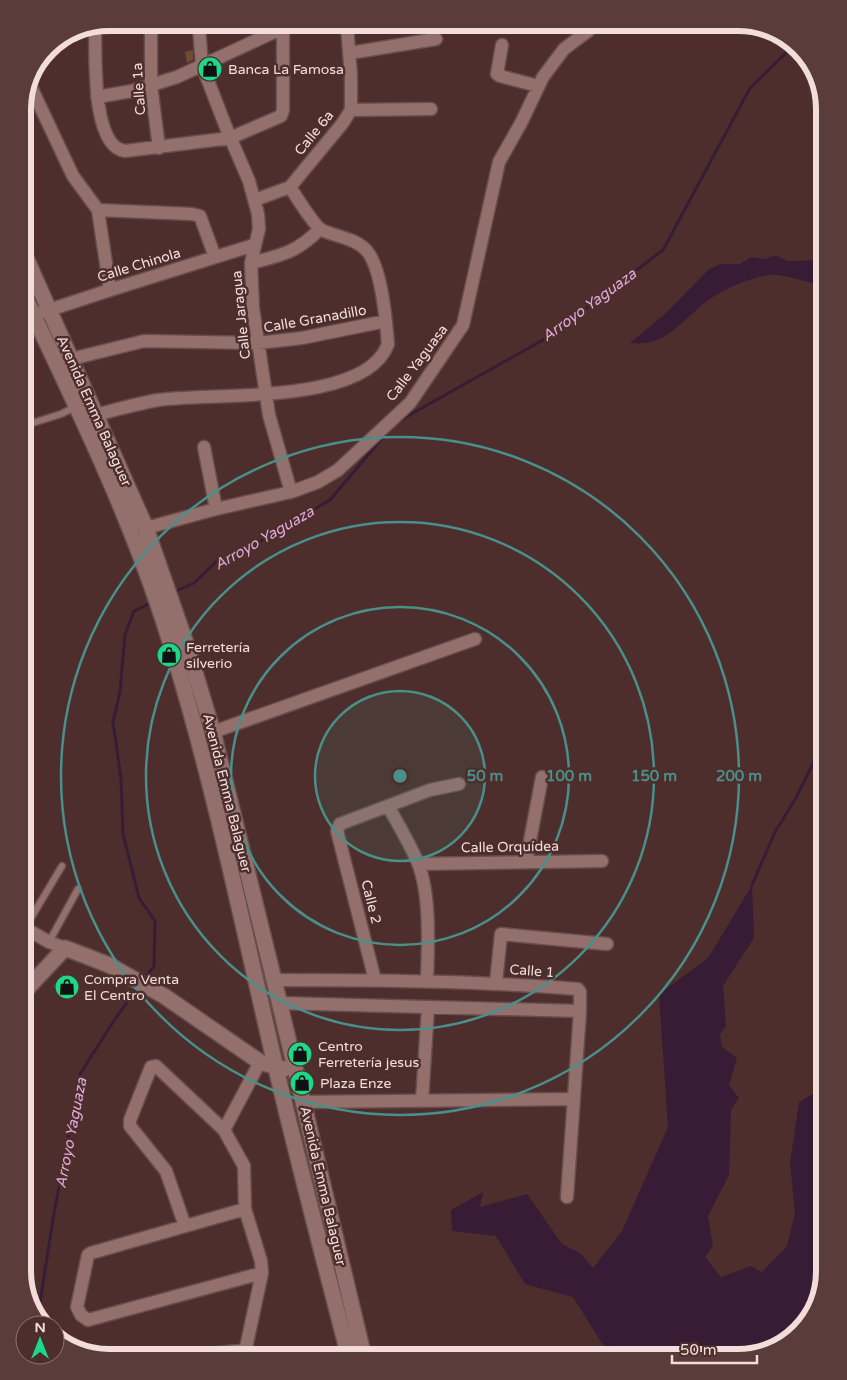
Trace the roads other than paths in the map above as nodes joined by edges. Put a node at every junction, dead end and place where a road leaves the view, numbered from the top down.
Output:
1 (151, 31) edge
2 (199, 31) edge
3 (284, 31) edge
4 (348, 31) edge
5 (589, 31) edge
6 (95, 33) edge
7 (258, 33) edge
8 (436, 39) dead end
9 (502, 45) dead end
10 (350, 53) junction
11 (202, 65) junction
12 (151, 85) junction
13 (538, 86) junction
14 (33, 92) edge
15 (97, 97) junction
16 (431, 109) dead end
17 (351, 110) junction
18 (230, 138) junction
19 (159, 148) junction
20 (290, 187) junction
21 (255, 200) junction
22 (98, 210) junction
23 (320, 229) junction
24 (254, 245) junction
25 (216, 258) junction
26 (250, 264) junction
27 (31, 269) edge
28 (110, 290) junction
29 (49, 309) junction
30 (31, 310) edge
31 (34, 316) junction
32 (386, 322) junction
33 (258, 343) junction
34 (70, 359) junction
35 (266, 395) junction
36 (77, 406) junction
37 (95, 415) junction
38 (31, 423) edge
39 (204, 446) dead end
40 (292, 492) junction
41 (216, 509) junction
42 (146, 528) junction
43 (475, 639) dead end
44 (181, 651) junction
45 (213, 732) junction
46 (542, 777) dead end
47 (459, 784) dead end
48 (229, 796) junction
49 (214, 800) junction
50 (388, 806) junction
51 (602, 861) dead end
52 (526, 862) junction
53 (418, 864) junction
54 (62, 866) dead end
55 (78, 889) dead end
56 (31, 916) edge
57 (31, 931) edge
58 (49, 942) junction
59 (606, 944) dead end
60 (65, 948) junction
61 (274, 980) junction
62 (375, 980) junction
63 (427, 982) junction
64 (496, 983) junction
65 (31, 984) edge
66 (280, 1003) junction
67 (428, 1007) junction
68 (580, 1011) junction
69 (260, 1062) junction
70 (276, 1068) junction
71 (295, 1071) junction
72 (574, 1099) junction
73 (422, 1101) junction
74 (302, 1102) junction
75 (224, 1130) junction
76 (567, 1197) dead end
77 (245, 1209) junction
78 (185, 1226) junction
79 (262, 1273) junction
80 (245, 1349) edge
81 (347, 1349) edge
82 (362, 1349) edge

1 - 12 street, Calle 1a
2 - 11 street, Calle Jaragua
3 - 18 street
4 - 10 street, Calle 6a
5 - 13 street, Calle Yaguasa
6 - 15 street
7 - 11 street
8 - 10 street
9 - 13 street
10 - 17 street, Calle 6a
11 - 12 street
11 - 18 street, Calle Jaragua
12 - 15 street
12 - 19 street, Calle 1a
13 - 40 street, Calle Yaguasa
14 - 22 street
15 - 19 street
16 - 17 street
17 - 20 street, Calle 6a
18 - 19 street
18 - 21 street, Calle Jaragua
20 - 21 street
20 - 23 street
21 - 24 street, Calle Jaragua
22 - 25 street
22 - 28 street
23 - 26 street
23 - 32 street
24 - 25 street, Calle Chinola
24 - 26 street, Calle Jaragua
25 - 28 street, Calle Chinola
26 - 33 street, Calle Jaragua
27 - 29 street, Avenida Emma Balaguer
28 - 29 street, Calle Chinola
29 - 31 street, Calle Chinola
29 - 34 street, Avenida Emma Balaguer
30 - 31 street, Avenida Emma Balaguer
31 - 36 street, Avenida Emma Balaguer
32 - 33 street, Calle Granadillo
32 - 35 street
33 - 34 street, Calle Granadillo
33 - 35 street, Calle Jaragua
34 - 37 street, Avenida Emma Balaguer
35 - 37 street
35 - 40 street, Calle Jaragua
36 - 38 lane
36 - 44 street, Avenida Emma Balaguer
37 - 42 street, Avenida Emma Balaguer
39 - 41 street
40 - 41 street, Calle Yaguasa
41 - 42 street, Calle Yaguasa
42 - 44 street, Avenida Emma Balaguer
43 - 45 street
44 - 45 street, Avenida Emma Balaguer
44 - 49 street, Avenida Emma Balaguer
45 - 48 street, Avenida Emma Balaguer
46 - 52 street
47 - 50 street
48 - 49 street
48 - 61 street, Avenida Emma Balaguer
49 - 70 street, Avenida Emma Balaguer
50 - 53 street
50 - 62 street, Calle 2
51 - 52 street, Calle Orquídea
52 - 53 street, Calle Orquídea
53 - 63 street
54 - 56 lane
55 - 58 lane
57 - 58 street
58 - 60 street
59 - 64 street
60 - 65 street
60 - 69 street
61 - 62 street, Calle 1
61 - 66 street, Avenida Emma Balaguer
62 - 63 street, Calle 1
63 - 64 street, Calle 1
64 - 68 street, Calle 1
66 - 67 street
66 - 71 street, Avenida Emma Balaguer
67 - 68 street
67 - 73 street
68 - 72 street, Calle 1
69 - 70 street
69 - 75 street
70 - 71 street
70 - 81 street, Avenida Emma Balaguer
71 - 74 street, Avenida Emma Balaguer
72 - 73 street
72 - 76 street, Calle 1
73 - 74 street
74 - 82 street, Avenida Emma Balaguer
75 - 77 street
75 - 78 street
77 - 78 street
77 - 79 street
78 - 79 street
79 - 80 street

